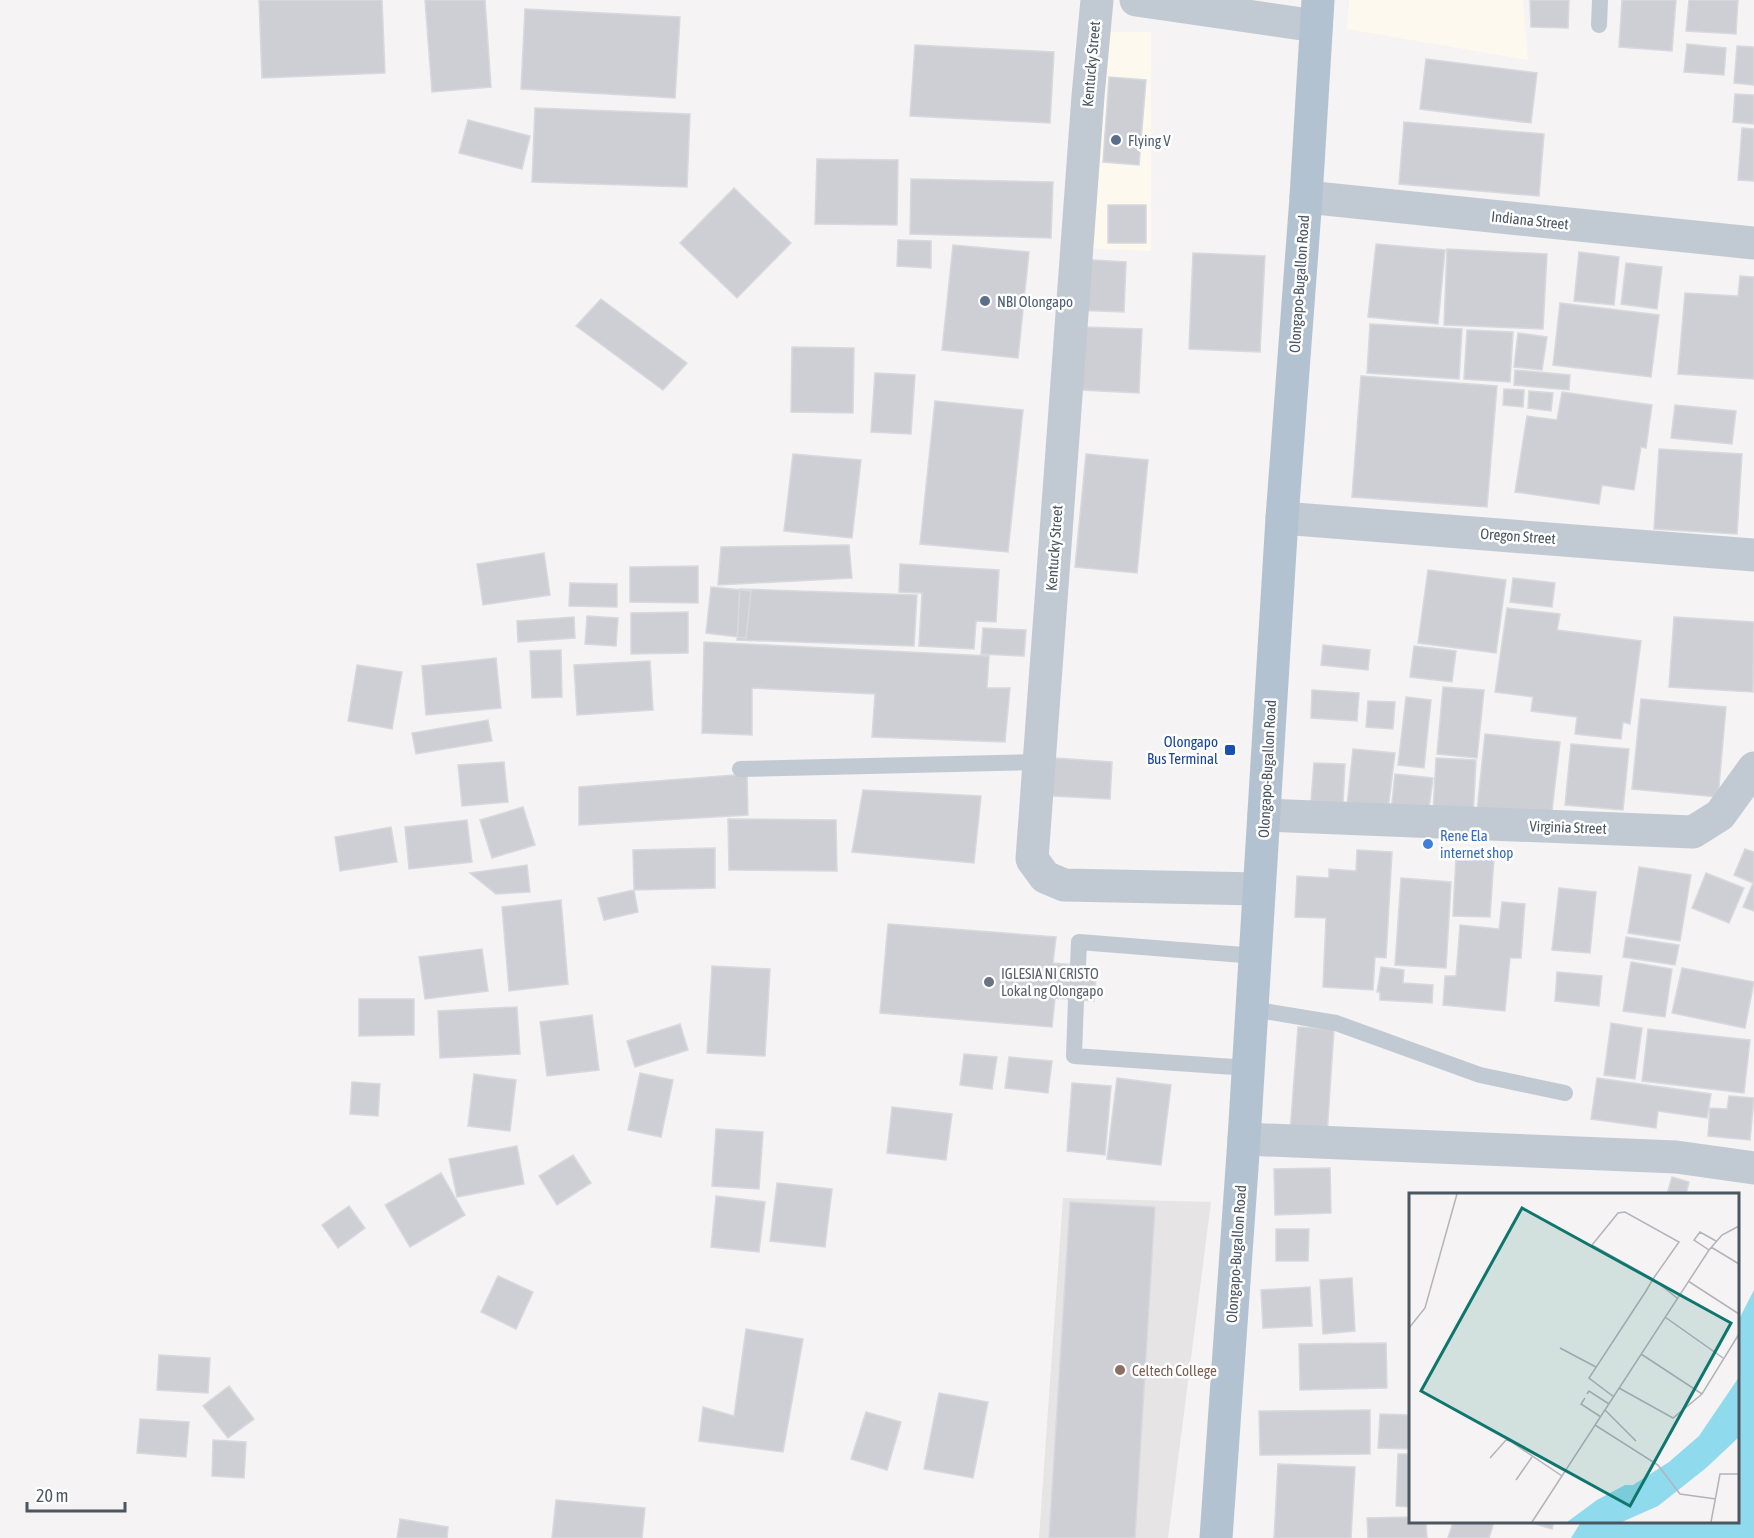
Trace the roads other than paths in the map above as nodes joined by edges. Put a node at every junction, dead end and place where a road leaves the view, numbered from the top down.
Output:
1 (1097, 0) edge
2 (1136, 0) edge
3 (1600, 0) edge
4 (1317, 13) edge
5 (1599, 25) dead end
6 (1306, 196) junction
7 (1754, 243) edge
8 (1281, 518) junction
9 (1754, 555) edge
10 (1039, 762) junction
11 (1754, 768) edge
12 (740, 769) dead end
13 (1264, 815) junction
14 (1259, 889) junction
15 (1256, 956) junction
16 (1078, 965) dead end
17 (1077, 1000) dead end
18 (1252, 1009) junction
19 (1249, 1068) junction
20 (1565, 1093) dead end
21 (1244, 1139) junction
22 (1754, 1168) edge
23 (1215, 1538) edge

1 - 10 street, Kentucky Street
2 - 4 street
3 - 5 lane
4 - 6 main road, Olongapo-Bugallon Road
6 - 7 street, Indiana Street
6 - 8 main road, Olongapo-Bugallon Road
8 - 9 street, Oregon Street
8 - 13 main road, Olongapo-Bugallon Road
10 - 12 lane
10 - 14 street, Kentucky Street
11 - 13 street, Virginia Street
13 - 14 main road, Olongapo-Bugallon Road
14 - 15 main road, Olongapo-Bugallon Road
15 - 16 lane
15 - 18 main road, Olongapo-Bugallon Road
17 - 19 lane
18 - 19 main road, Olongapo-Bugallon Road
18 - 20 lane
19 - 21 main road, Olongapo-Bugallon Road
21 - 22 street
21 - 23 main road, Olongapo-Bugallon Road

